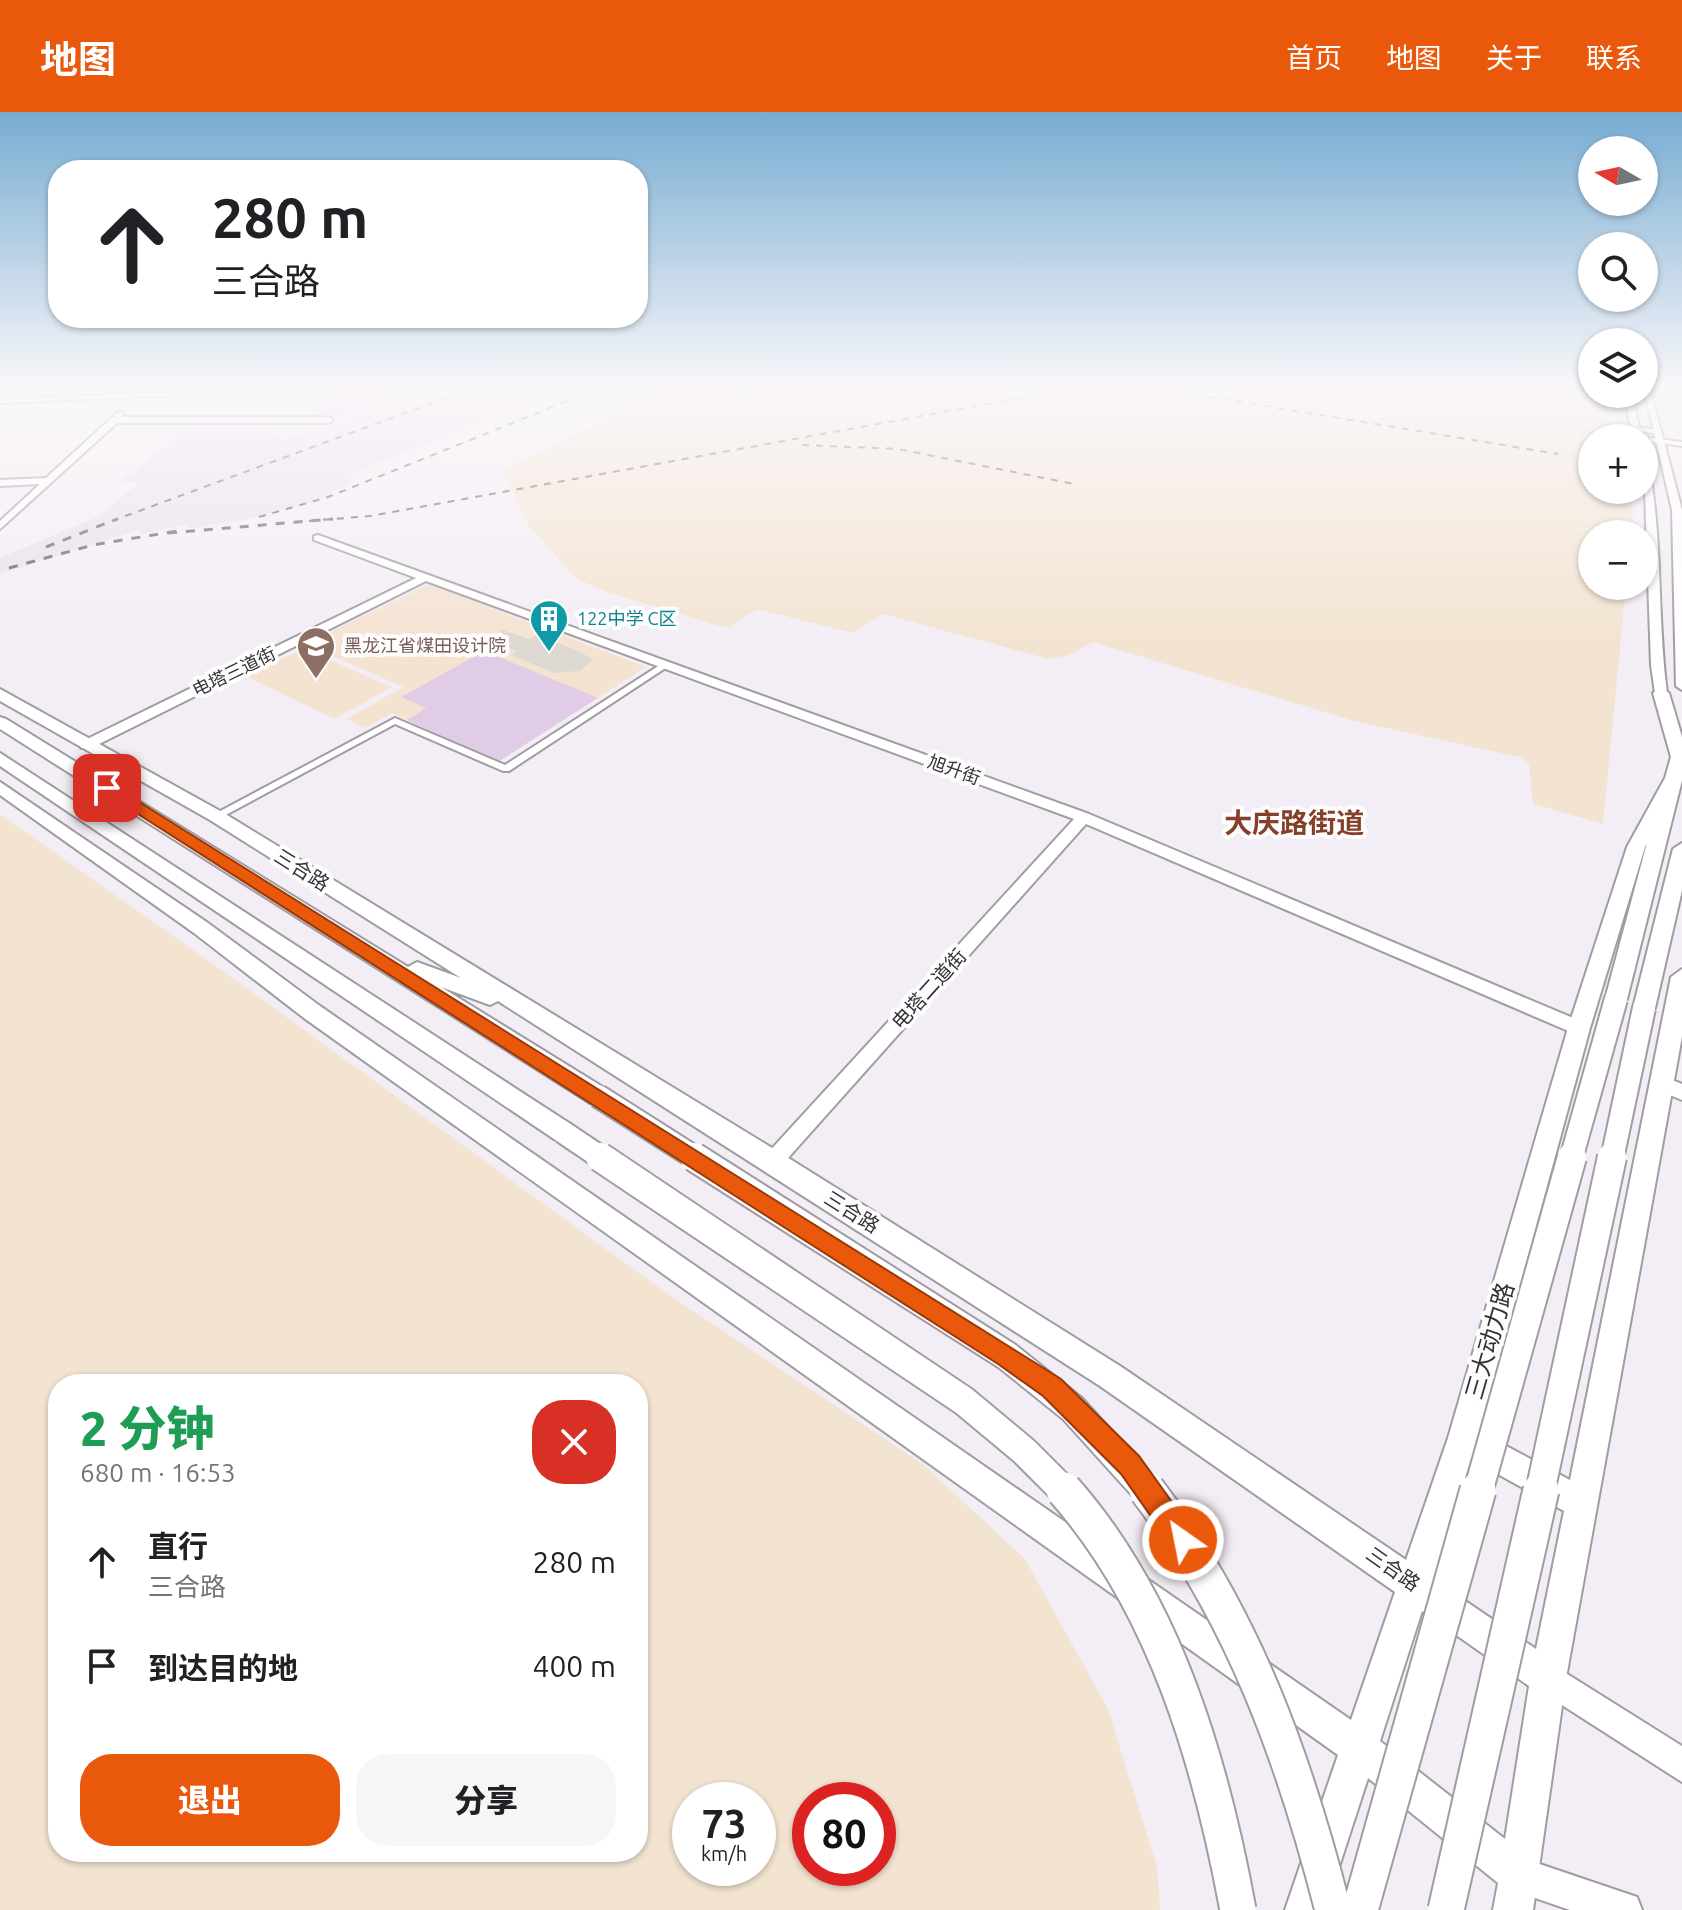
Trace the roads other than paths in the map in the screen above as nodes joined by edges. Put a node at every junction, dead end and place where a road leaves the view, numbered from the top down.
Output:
1 (56, 473) edge
2 (1668, 473) edge
3 (44, 484) junction
4 (0, 486) edge
5 (1653, 504) edge
6 (0, 526) edge
7 (318, 538) dead end
8 (426, 577) junction
9 (666, 665) junction
10 (1682, 686) edge
11 (1661, 693) joint
12 (0, 694) edge
13 (0, 722) edge
14 (86, 745) junction
15 (0, 758) edge
16 (1679, 759) edge
17 (0, 787) edge
18 (216, 816) junction
19 (1084, 817) junction
20 (1682, 849) edge
21 (135, 850) junction
22 (201, 928) junction
23 (376, 954) junction
24 (1682, 977) edge
25 (1630, 1004) junction
26 (540, 1016) junction
27 (1579, 1028) junction
28 (1672, 1083) edge
29 (773, 1161) junction
30 (1463, 1438) junction
31 (1583, 1504) junction
32 (1416, 1585) junction
33 (1548, 1678) junction
34 (1359, 1748) junction
35 (1682, 1765) edge
36 (1516, 1892) edge
37 (1238, 1910) edge
38 (1305, 1910) edge
39 (1333, 1910) edge
40 (1360, 1910) edge
41 (1446, 1910) edge
42 (1624, 1910) edge

1 - 3 main road
2 - 10 main road
3 - 4 main road
3 - 6 main road
5 - 11 main road
7 - 8 main road, 旭升街
8 - 9 main road, 旭升街
8 - 14 main road, 电塔三道街
9 - 18 street
9 - 19 main road, 旭升街
11 - 16 highway
12 - 14 highway, 三合路
13 - 23 highway, 三合路
14 - 18 highway, 三合路
15 - 21 highway
16 - 25 highway
16 - 27 highway, 三大动力路
17 - 22 highway
18 - 26 highway, 三合路
19 - 27 main road, 旭升街
19 - 29 main road, 电塔二道街
20 - 25 highway
21 - 22 highway
21 - 37 highway, bridge
22 - 34 highway
23 - 26 highway
23 - 39 highway, 三合路, bridge
24 - 28 highway
25 - 40 highway, bridge
25 - 41 highway, bridge
26 - 29 highway, 三合路
27 - 30 highway, 三大动力路
28 - 31 highway
29 - 32 highway, 三合路
30 - 31 highway
30 - 32 highway, 三大动力路
31 - 33 highway
32 - 33 highway, 三合路
32 - 34 highway, 三大动力路
33 - 35 main road, 三合路
33 - 36 highway
34 - 36 highway
34 - 38 highway, 三大动力路
36 - 42 main road

